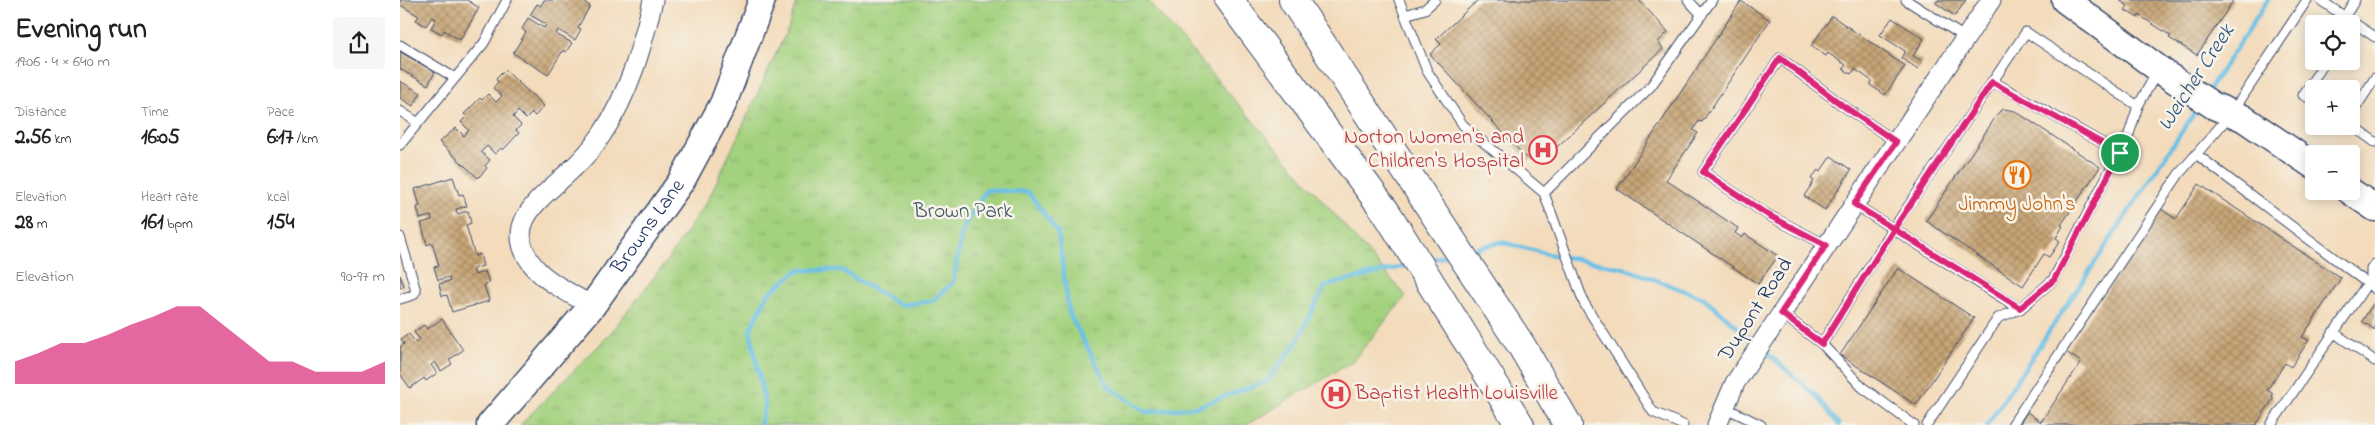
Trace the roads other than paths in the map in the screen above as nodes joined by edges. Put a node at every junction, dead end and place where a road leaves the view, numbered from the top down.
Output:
1 (506, 0) edge
2 (654, 0) edge
3 (762, 0) edge
4 (1229, 0) edge
5 (1293, 0) edge
6 (1399, 0) edge
7 (1435, 0) edge
8 (1688, 0) edge
9 (1712, 0) edge
10 (1906, 0) edge
11 (1991, 0) edge
12 (2065, 0) edge
13 (2307, 0) edge
14 (2320, 0) edge
15 (2355, 0) edge
16 (1405, 15) junction
17 (1702, 15) junction
18 (2342, 15) edge
19 (2350, 15) edge
20 (2360, 27) edge
21 (2375, 37) edge
22 (1966, 38) junction
23 (400, 45) edge
24 (2158, 69) junction
25 (455, 78) junction
26 (2375, 78) edge
27 (1992, 82) junction
28 (2360, 101) edge
29 (2138, 106) junction
30 (2223, 110) junction
31 (400, 111) edge
32 (417, 122) junction
33 (2360, 132) edge
34 (1896, 142) junction
35 (2375, 142) edge
36 (400, 145) edge
37 (2120, 153) junction
38 (2196, 154) junction
39 (2305, 160) edge
40 (1544, 192) junction
41 (2360, 198) edge
42 (1854, 204) junction
43 (2375, 208) edge
44 (1894, 229) junction
45 (400, 237) edge
46 (1826, 245) junction
47 (2375, 264) edge
48 (2372, 282) edge
49 (400, 299) edge
50 (592, 306) junction
51 (2020, 308) junction
52 (1781, 313) junction
53 (2333, 332) junction
54 (1822, 344) junction
55 (2375, 361) edge
56 (1723, 406) junction
57 (490, 425) edge
58 (1520, 425) edge
59 (1568, 425) edge
60 (1683, 425) edge
61 (1717, 425) edge
62 (1761, 425) edge
63 (1914, 425) edge
64 (1927, 425) edge
65 (2012, 425) edge
66 (2271, 425) edge

1 - 25 lane
2 - 50 street
3 - 50 street, Browns Lane
4 - 58 highway
5 - 59 highway
6 - 16 lane
7 - 16 lane
8 - 17 lane
9 - 17 lane
10 - 22 lane
11 - 22 street, Dupont Road
12 - 24 street
13 - 30 lane
14 - 18 lane
15 - 19 lane
16 - 40 lane
17 - 40 lane
20 - 21 lane
22 - 34 street, Dupont Road
23 - 25 lane
24 - 29 lane
24 - 30 street
25 - 32 lane
26 - 28 lane
27 - 29 lane
27 - 37 lane
27 - 44 lane
29 - 37 lane
30 - 38 lane
30 - 39 street
31 - 32 lane
32 - 36 lane
33 - 35 lane
34 - 42 street, Dupont Road
34 - 46 lane
37 - 51 lane
38 - 48 lane
38 - 65 lane
40 - 60 lane
41 - 43 street
42 - 44 lane
42 - 46 street, Dupont Road
44 - 51 lane
44 - 54 lane
45 - 49 lane
46 - 52 street, Dupont Road
47 - 48 lane
48 - 53 lane
50 - 57 street, Browns Lane
51 - 64 lane
52 - 54 lane
52 - 56 street, Dupont Road
53 - 55 lane
53 - 66 lane
54 - 63 lane
56 - 61 street, Dupont Road
56 - 62 lane

